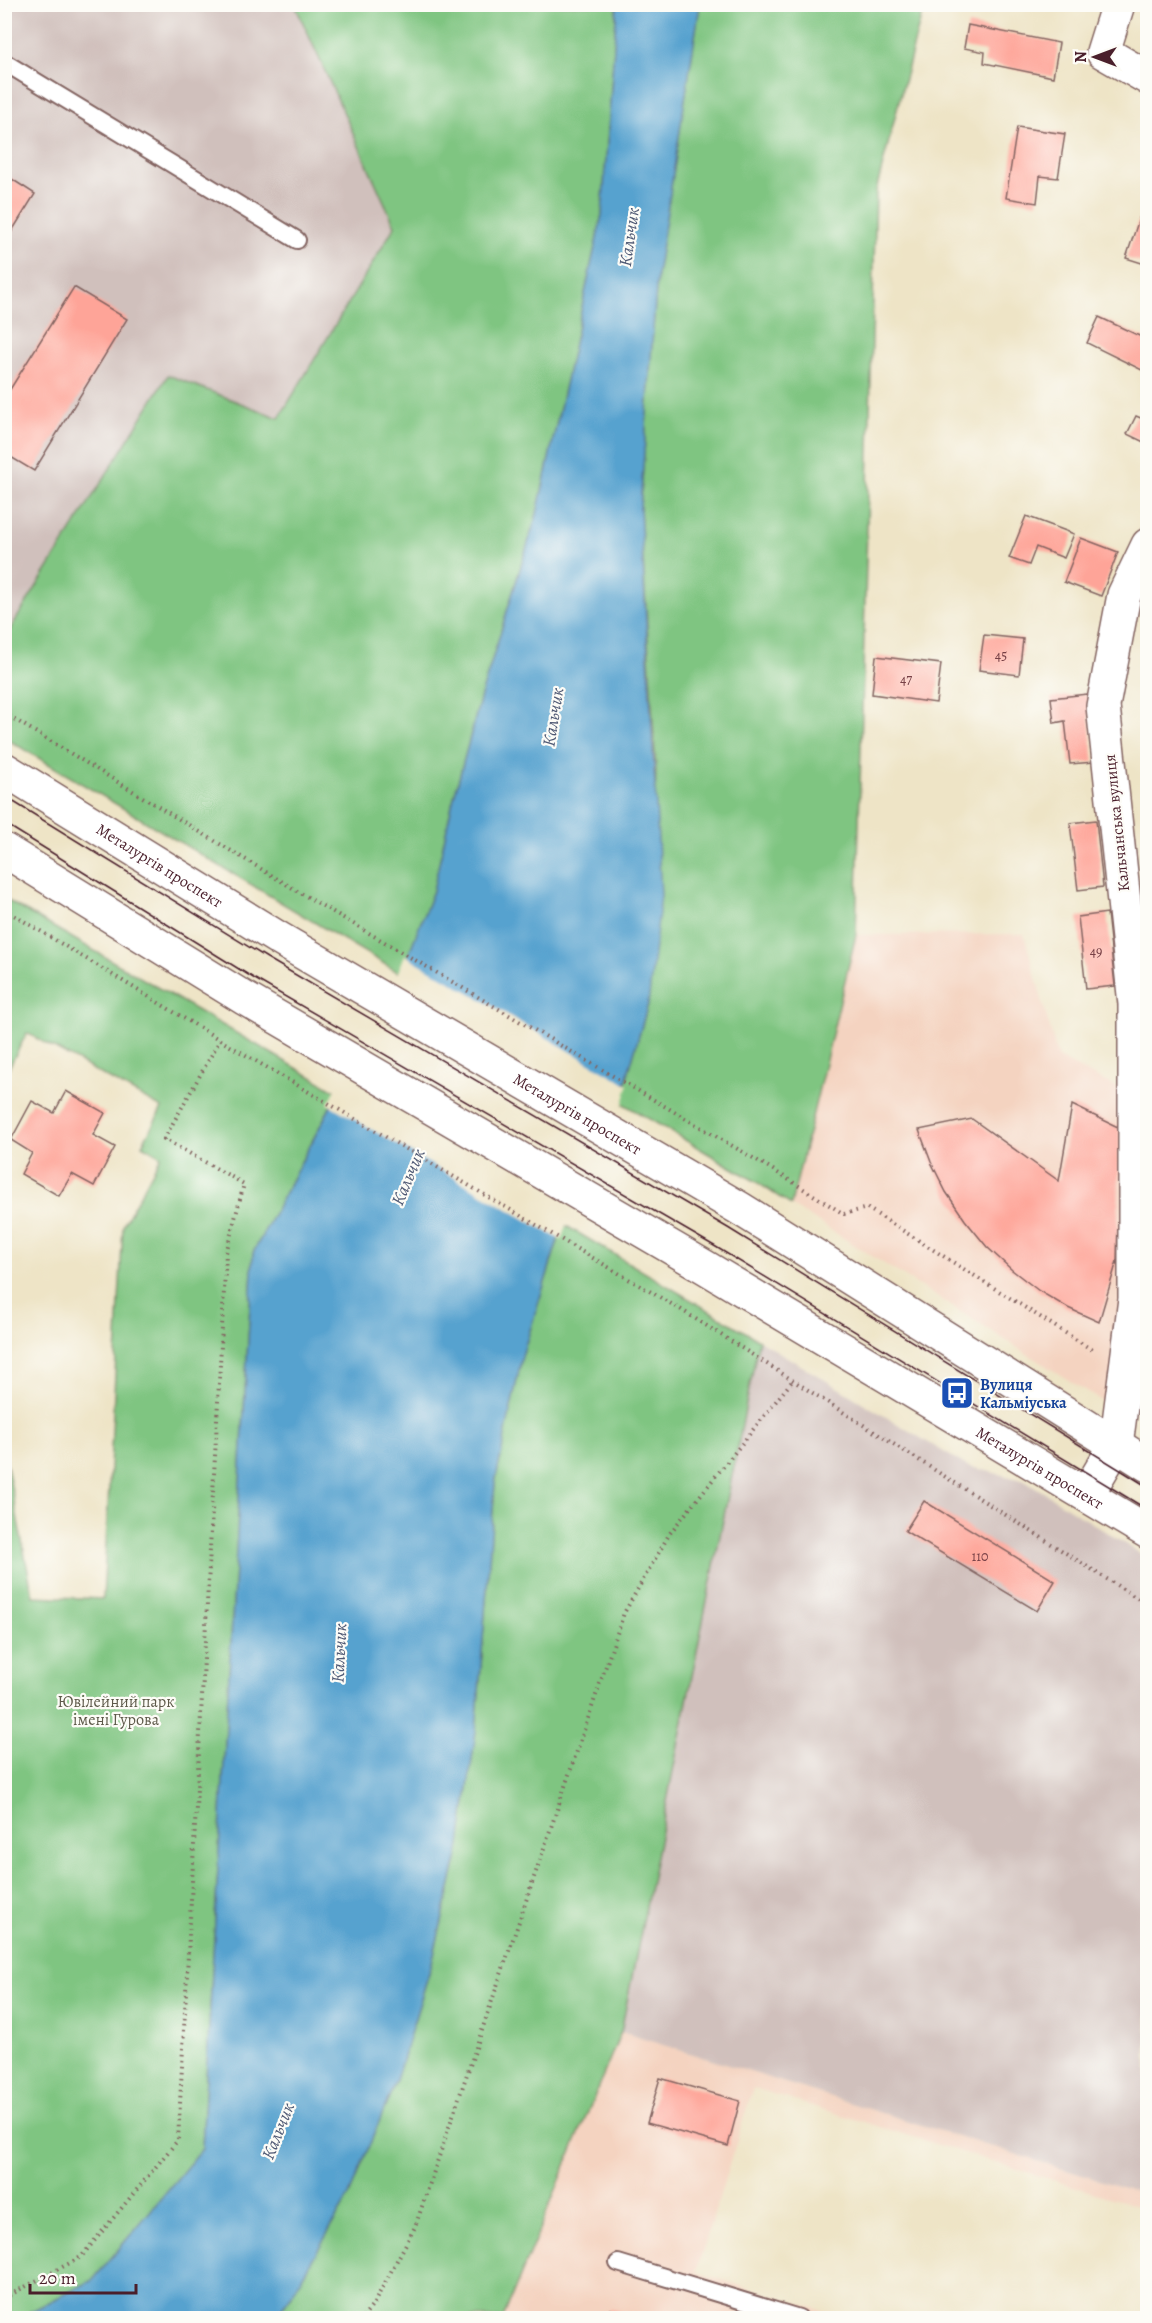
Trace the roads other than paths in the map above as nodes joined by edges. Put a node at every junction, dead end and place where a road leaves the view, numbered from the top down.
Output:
1 (1118, 4) edge
2 (4, 62) edge
3 (1148, 78) edge
4 (297, 240) dead end
5 (1148, 545) edge
6 (4, 769) edge
7 (4, 850) edge
8 (1116, 1445) junction
9 (1148, 1465) edge
10 (1087, 1494) junction
11 (1148, 1532) edge
12 (618, 2263) dead end
13 (799, 2319) edge

1 - 3 main road
2 - 4 lane
5 - 8 main road, Кальчанська вулиця
6 - 8 main road, Металургів проспект
7 - 10 main road, Металургів проспект
8 - 9 main road, Металургів проспект
8 - 10 main road, Кальчанська вулиця
10 - 11 main road, Металургів проспект
12 - 13 lane

